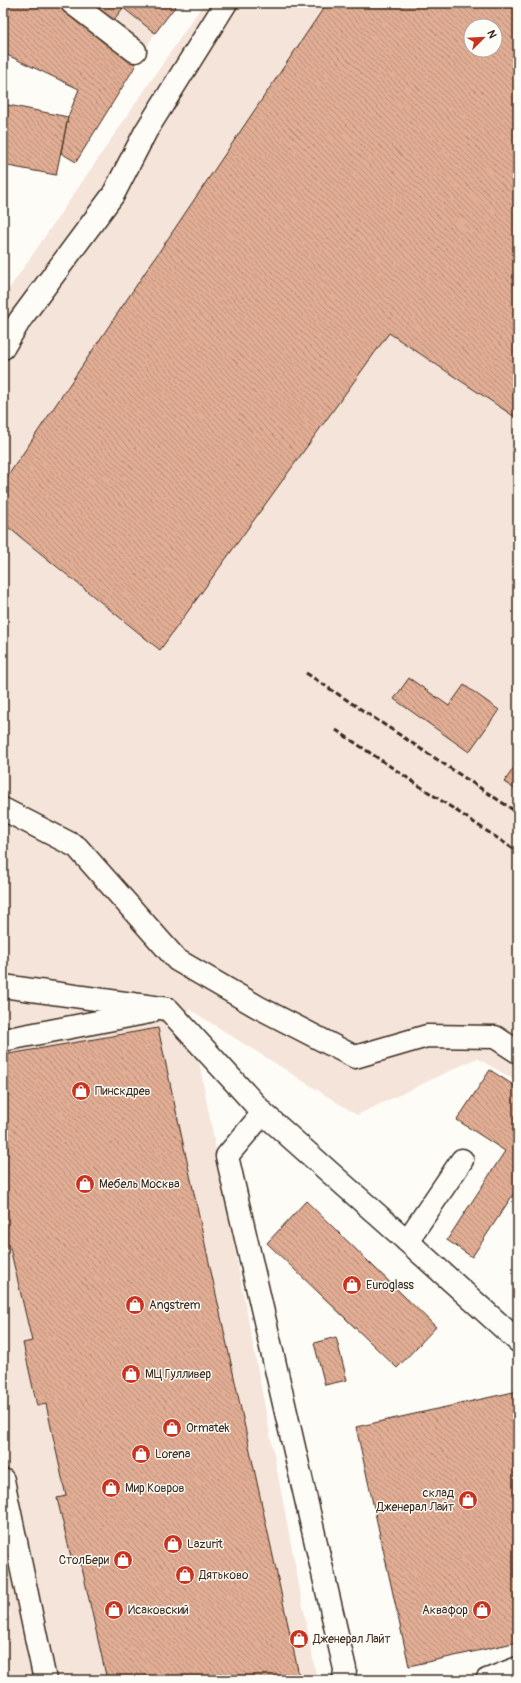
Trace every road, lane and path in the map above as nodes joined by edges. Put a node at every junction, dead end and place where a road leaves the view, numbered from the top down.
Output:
1 (72, 3) edge
2 (226, 3) edge
3 (135, 51) dead end
4 (3, 348) edge
5 (3, 809) edge
6 (3, 986) edge
7 (168, 1009) junction
8 (3, 1040) edge
9 (518, 1052) edge
10 (263, 1114) junction
11 (462, 1160) dead end
12 (407, 1241) junction
13 (518, 1341) edge
14 (3, 1480) edge
15 (518, 1668) edge
16 (45, 1680) edge
17 (344, 1680) edge
18 (487, 1680) edge

1 - 3 lane
2 - 4 lane
5 - 9 lane
6 - 7 lane
7 - 8 lane
7 - 10 lane
10 - 12 lane
10 - 17 lane
11 - 12 lane
12 - 13 lane
14 - 16 lane
15 - 18 lane

